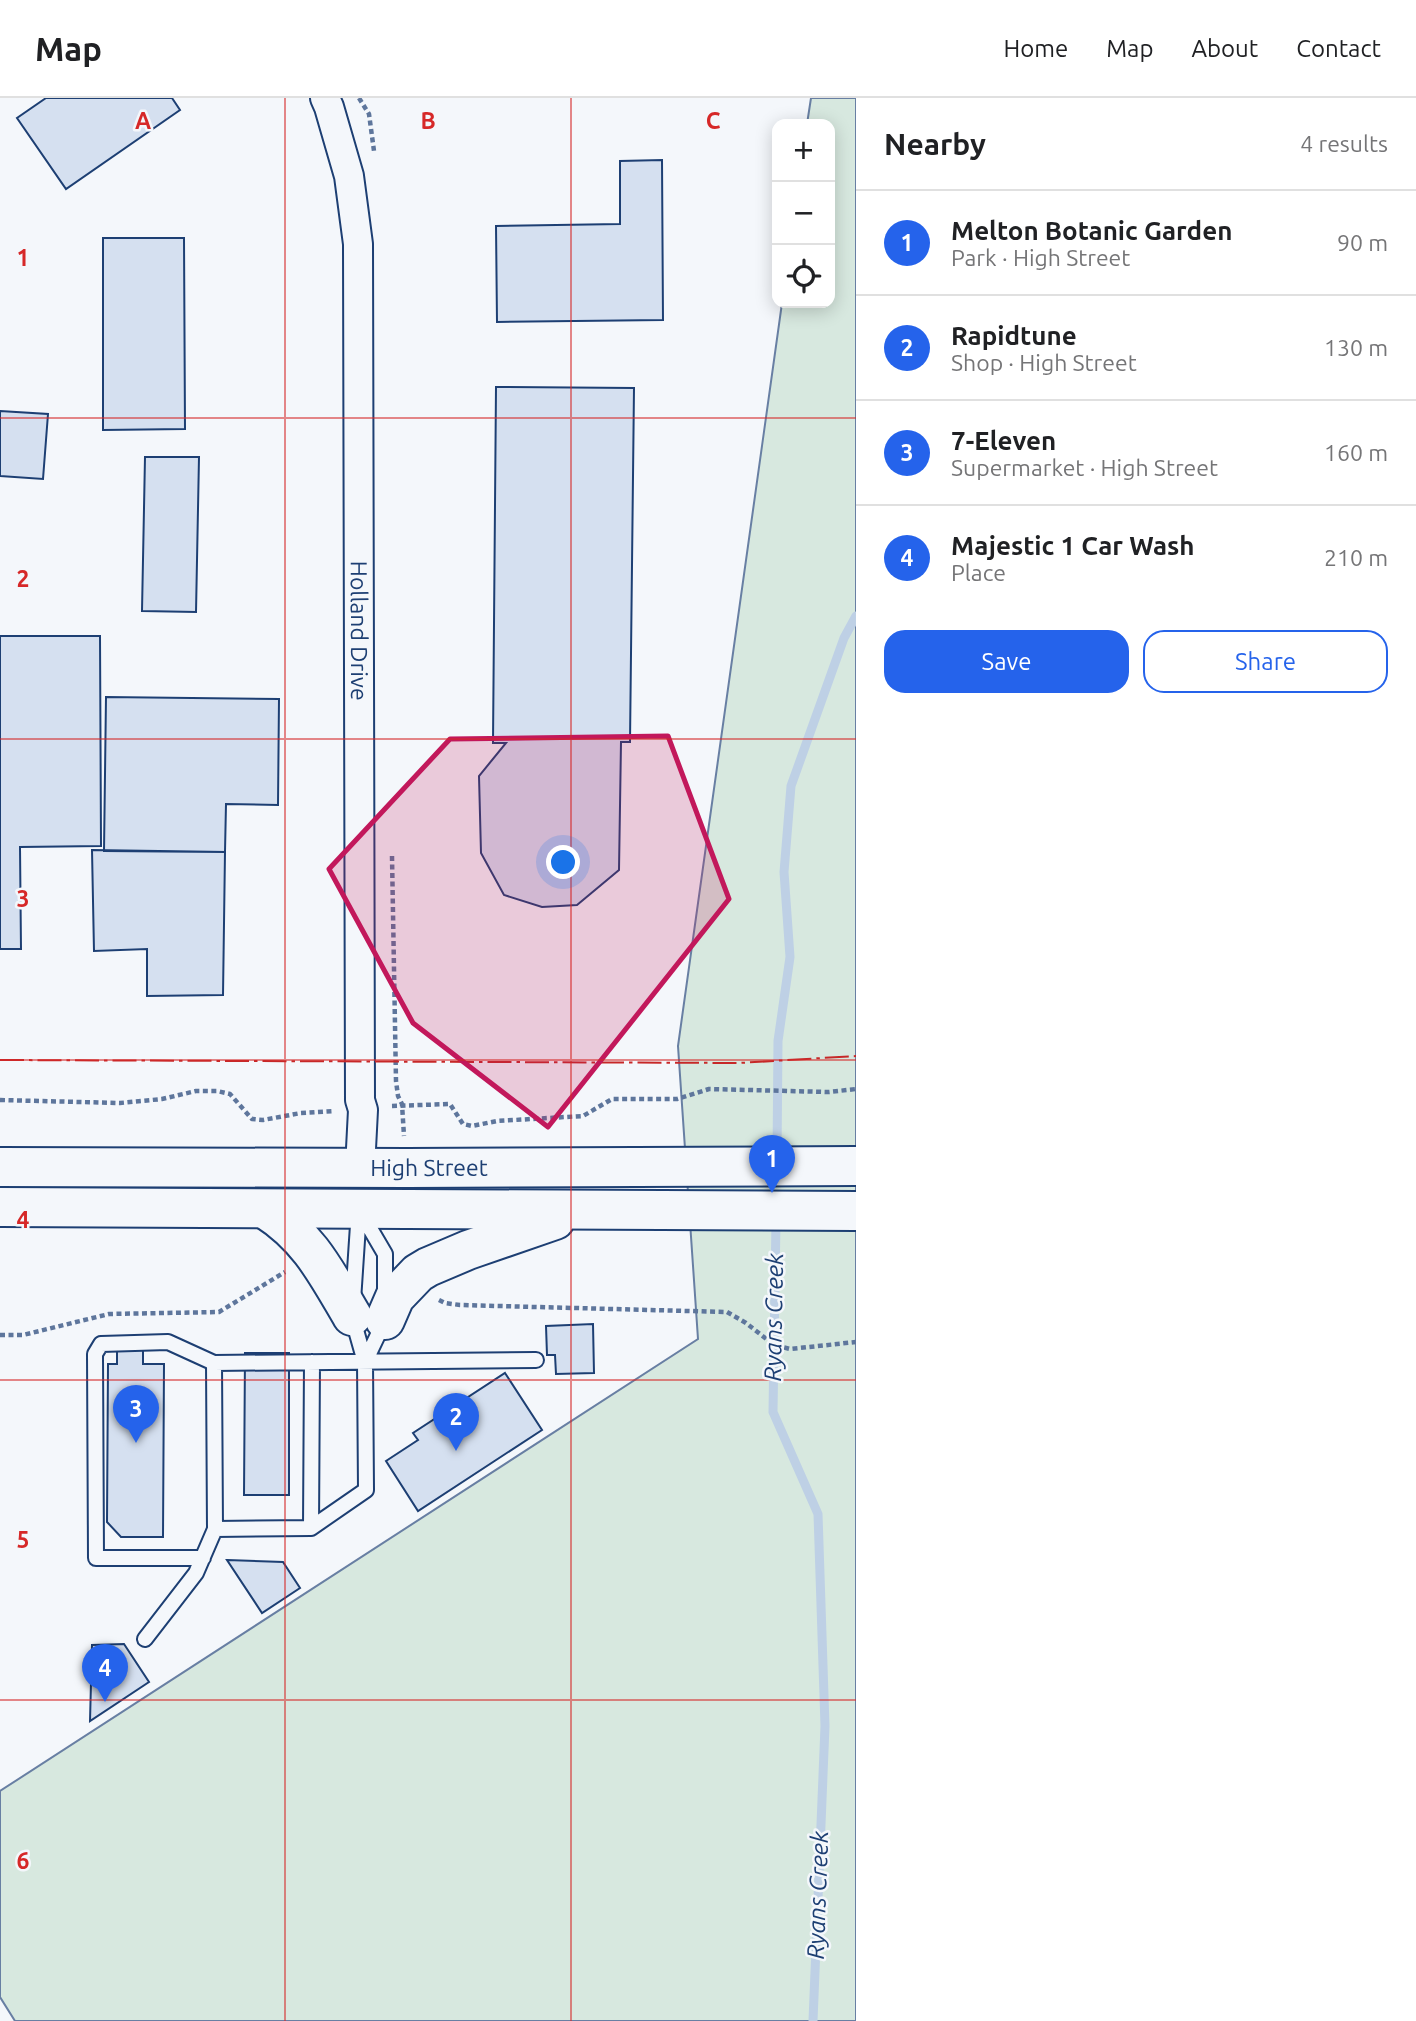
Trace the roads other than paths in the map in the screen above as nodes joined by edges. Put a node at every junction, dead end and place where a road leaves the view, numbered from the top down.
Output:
1 (325, 98) edge
2 (856, 1166) edge
3 (0, 1167) edge
4 (360, 1168) junction
5 (0, 1207) edge
6 (265, 1209) junction
7 (359, 1209) junction
8 (584, 1210) junction
9 (856, 1211) edge
10 (369, 1318) junction
11 (536, 1360) dead end
12 (312, 1362) junction
13 (365, 1362) junction
14 (214, 1363) junction
15 (311, 1528) junction
16 (215, 1529) junction
17 (203, 1558) junction
18 (145, 1639) dead end

1 - 4 street, Holland Drive
2 - 4 main road, High Street
3 - 4 main road, High Street
4 - 7 main road
5 - 6 main road, High Street
6 - 7 main road, High Street
6 - 10 main road
7 - 8 main road, High Street
7 - 10 lane
7 - 10 lane
8 - 9 main road, High Street
8 - 10 main road
10 - 13 lane
10 - 13 lane
11 - 13 lane
12 - 13 lane
12 - 14 lane
12 - 15 lane
13 - 15 lane
14 - 16 lane
14 - 17 lane
15 - 16 lane
16 - 17 lane
17 - 18 lane

